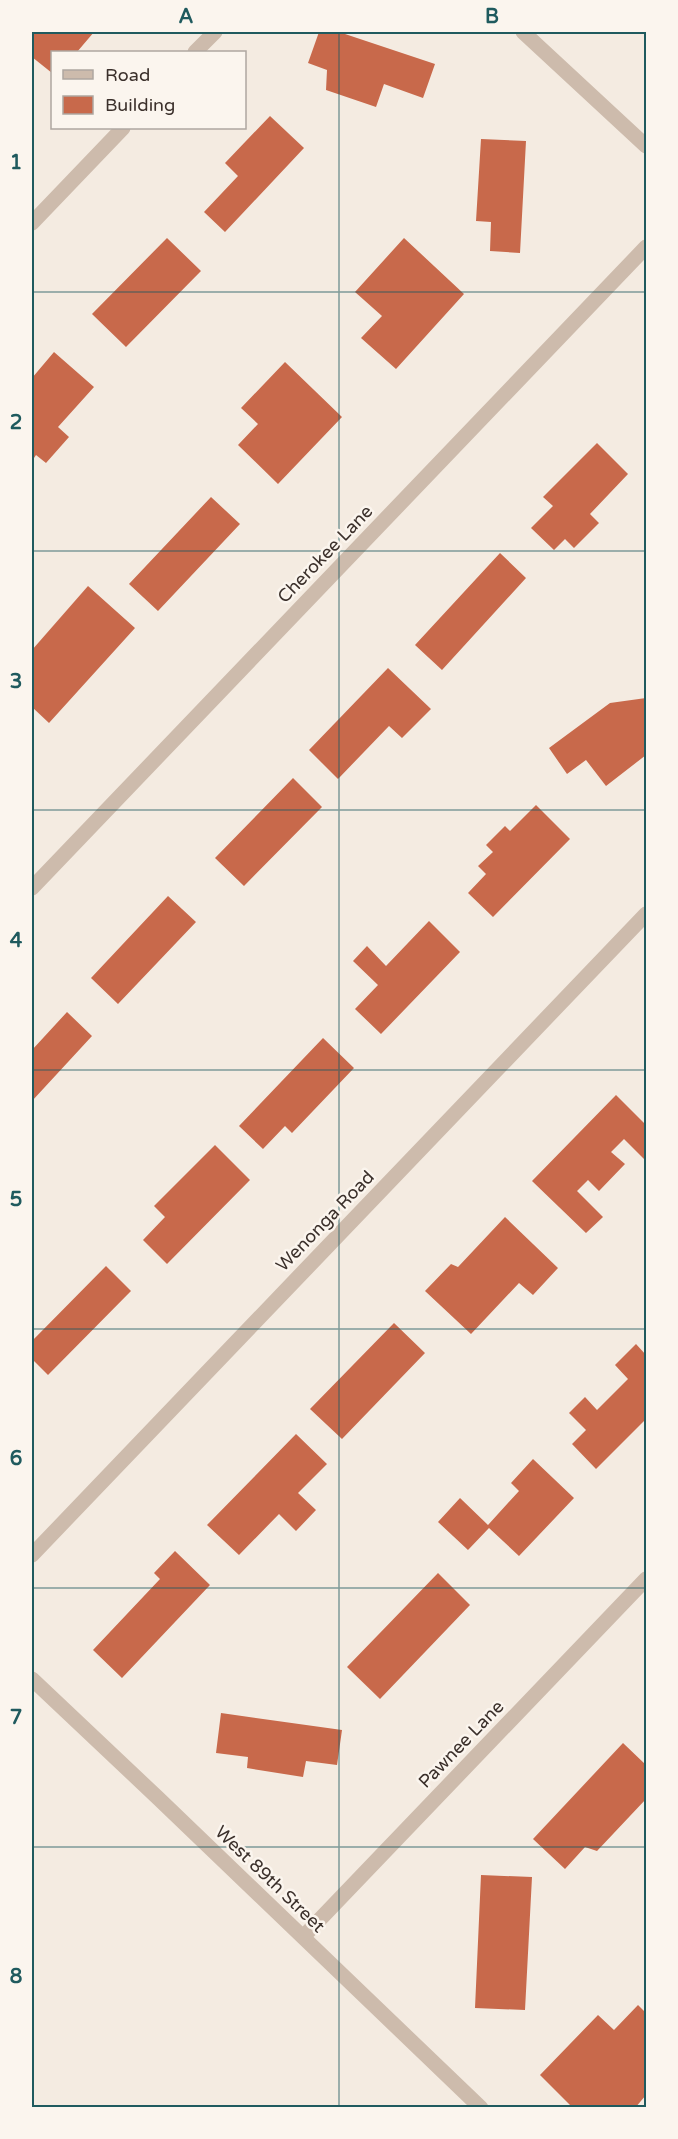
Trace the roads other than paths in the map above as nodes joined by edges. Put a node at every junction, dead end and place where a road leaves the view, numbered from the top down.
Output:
1 (215, 32) edge
2 (523, 32) edge
3 (196, 51) edge
4 (122, 129) edge
5 (646, 146) edge
6 (32, 223) edge
7 (646, 247) edge
8 (32, 888) edge
9 (646, 914) edge
10 (32, 1556) edge
11 (646, 1578) edge
12 (32, 1679) edge
13 (303, 1937) junction
14 (482, 2108) edge

1 - 3 street
2 - 5 street
4 - 6 street
7 - 8 street, Cherokee Lane
9 - 10 street, Wenonga Road
11 - 13 street, Pawnee Lane
12 - 13 street, West 89th Street
13 - 14 street, West 89th Street

